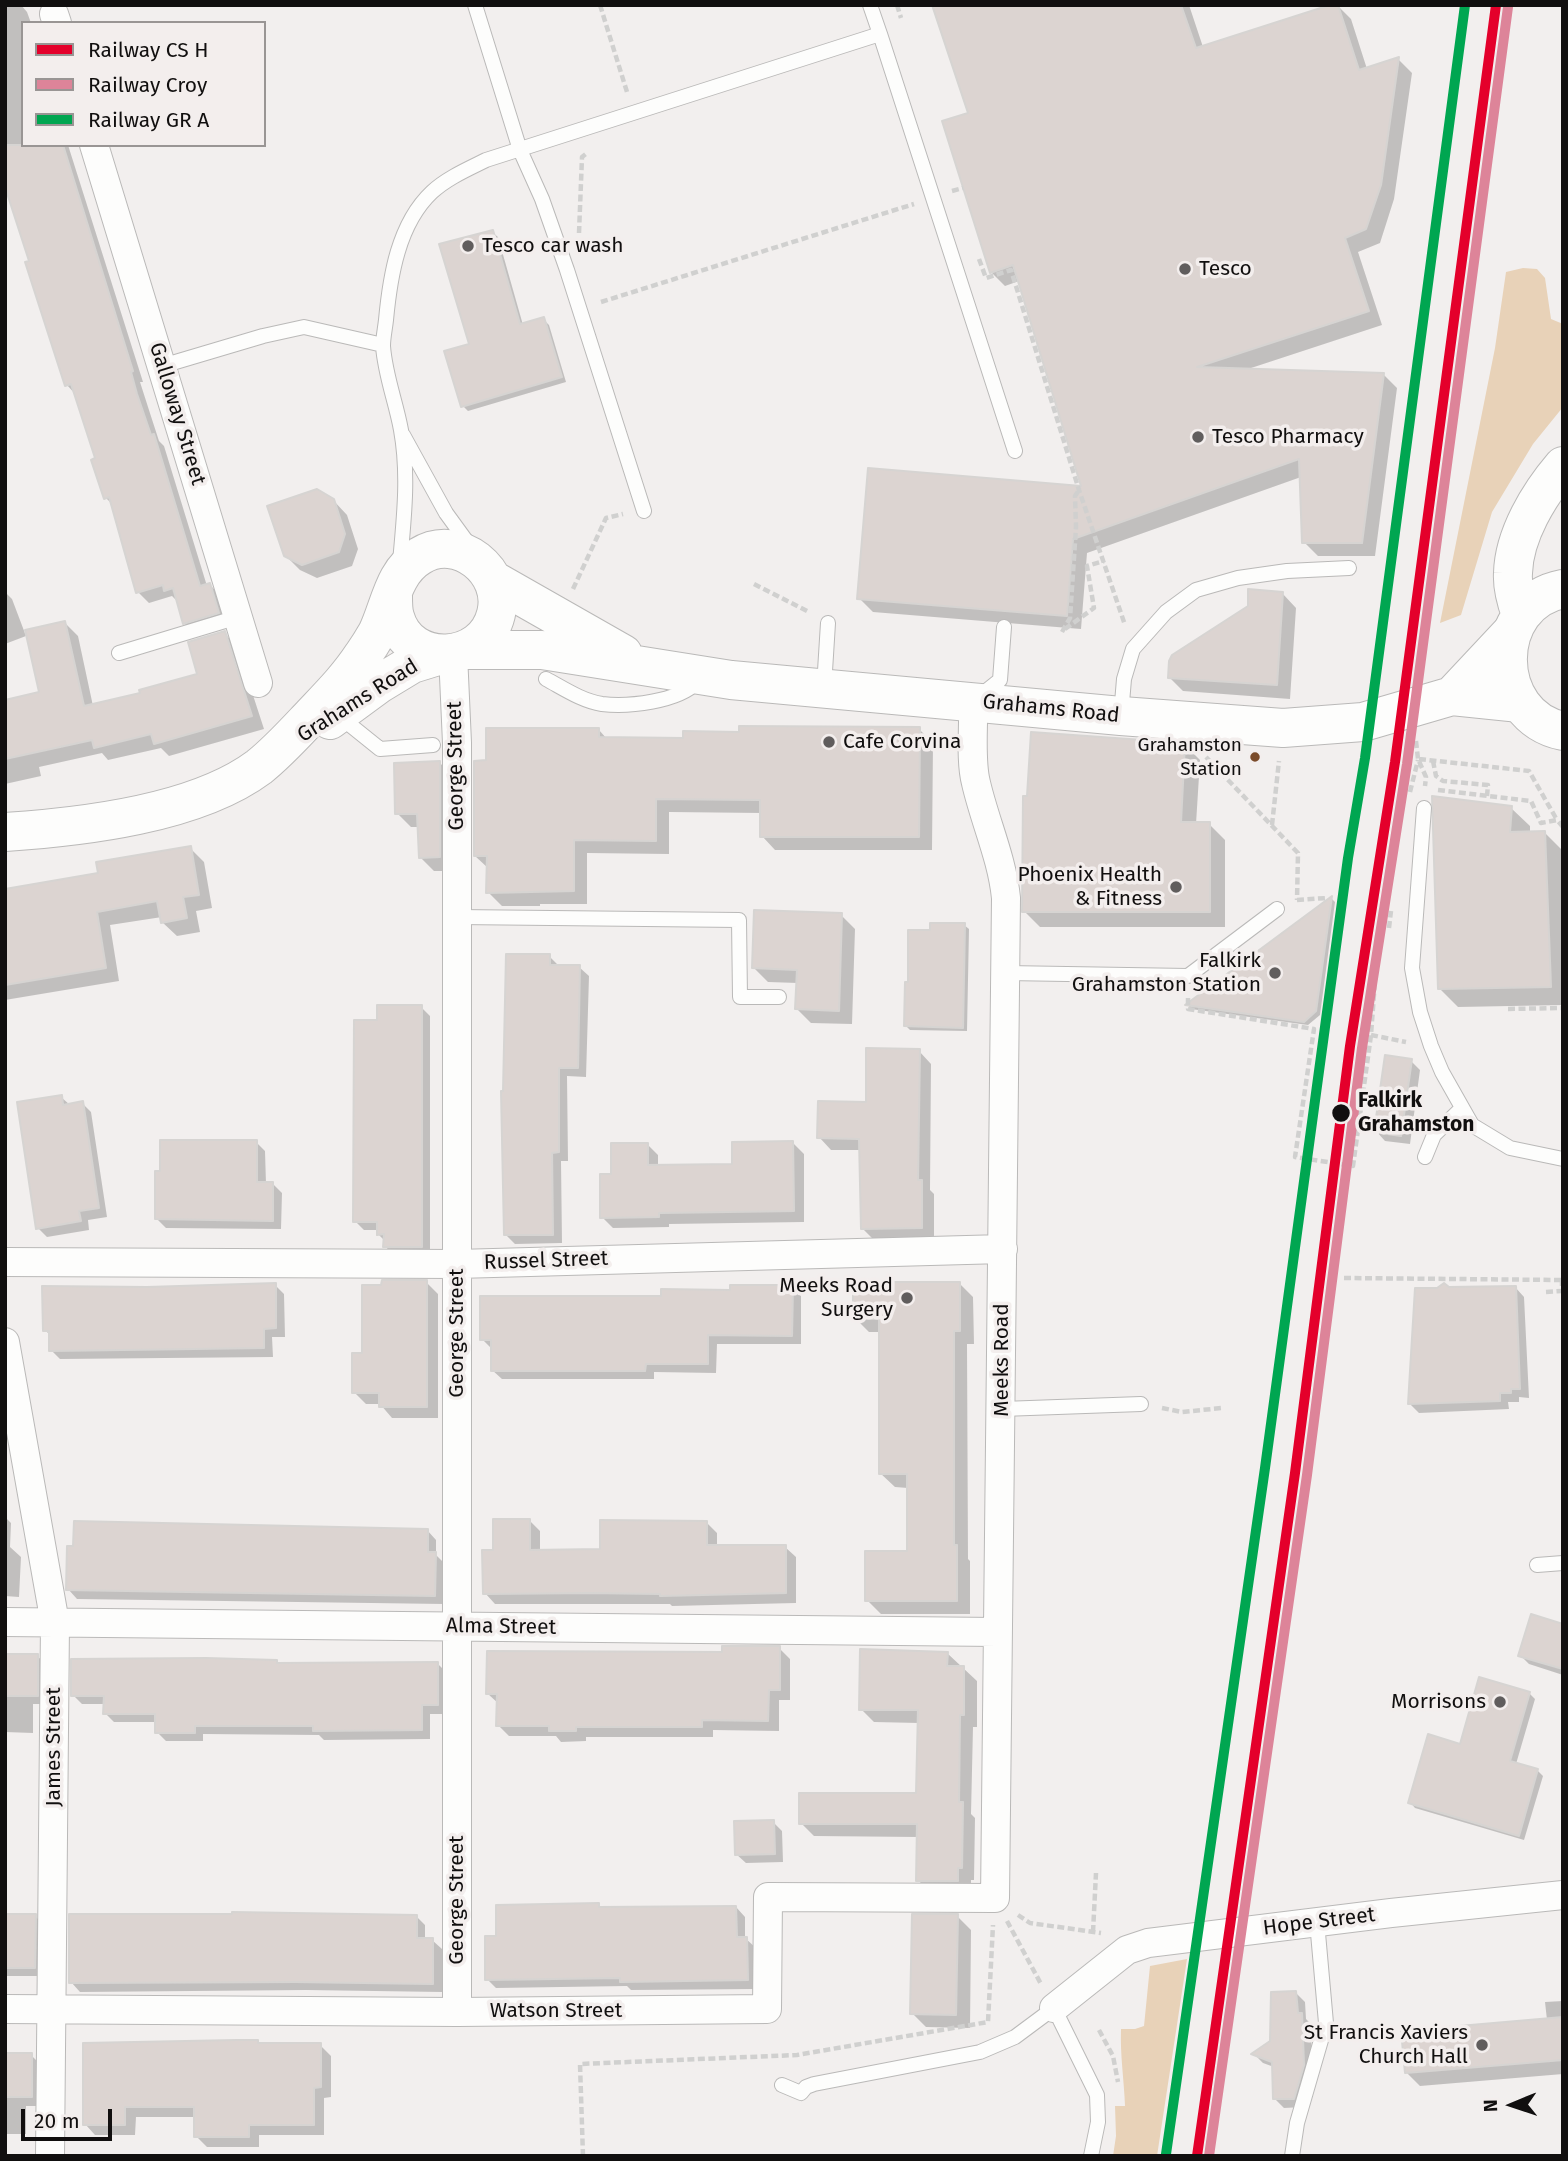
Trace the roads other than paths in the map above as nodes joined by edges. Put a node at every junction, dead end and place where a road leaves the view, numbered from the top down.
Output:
1 (475, 5) edge
2 (870, 5) edge
3 (880, 34) junction
4 (95, 147) edge
5 (520, 150) junction
6 (383, 345) junction
7 (162, 366) junction
8 (401, 430) junction
9 (1015, 451) dead end
10 (1563, 466) edge
11 (644, 511) road end
12 (1349, 568) dead end
13 (489, 573) junction
14 (395, 587) junction
15 (1563, 589) edge
16 (238, 617) junction
17 (828, 623) road end
18 (1516, 624) junction
19 (1004, 627) dead end
20 (119, 653) dead end
21 (454, 653) junction
22 (647, 666) junction
23 (701, 674) junction
24 (546, 679) dead end
25 (258, 683) dead end
26 (823, 688) junction
27 (1452, 696) junction
28 (973, 701) junction
29 (1520, 702) junction
30 (338, 715) junction
31 (1121, 716) junction
32 (1561, 736) edge
33 (433, 745) dead end
34 (277, 751) junction
35 (1424, 808) dead end
36 (5, 832) edge
37 (1277, 909) road end
38 (457, 917) junction
39 (1006, 973) junction
40 (779, 997) dead end
41 (1462, 1108) junction
42 (1425, 1157) dead end
43 (1563, 1159) edge
44 (1003, 1249) junction
45 (5, 1262) edge
46 (457, 1264) junction
47 (5, 1342) edge
48 (1141, 1404) dead end
49 (1002, 1409) junction
50 (1563, 1563) edge
51 (1536, 1565) dead end
52 (5, 1622) edge
53 (55, 1623) junction
54 (457, 1627) junction
55 (997, 1632) junction
56 (1563, 1895) edge
57 (995, 1898) joint
58 (1317, 1922) junction
59 (5, 2008) edge
60 (1054, 2008) junction
61 (52, 2009) junction
62 (457, 2012) junction
63 (782, 2085) dead end
64 (50, 2156) edge
65 (1091, 2156) edge
66 (1292, 2156) edge

1 - 5 lane
2 - 3 lane
3 - 5 lane
3 - 9 lane
4 - 7 street, Galloway Street
5 - 6 lane
5 - 11 lane
6 - 7 lane
6 - 8 lane
7 - 16 street, Galloway Street
8 - 13 lane
8 - 14 lane
10 - 18 main road
12 - 31 lane
13 - 14 main road
13 - 21 main road
13 - 22 main road, Grahams Road
14 - 21 main road
14 - 34 main road, Grahams Road
15 - 18 main road
16 - 20 lane
16 - 25 street, Galloway Street
17 - 26 lane
18 - 27 main road
18 - 29 main road
19 - 28 lane
21 - 22 main road, Grahams Road
21 - 30 main road, Grahams Road
21 - 38 street, George Street
22 - 23 main road, Grahams Road
23 - 24 lane
23 - 26 main road, Grahams Road
26 - 28 main road, Grahams Road
27 - 29 main road, Grahams Road
27 - 31 main road, Grahams Road
28 - 31 main road, Grahams Road
28 - 39 street, Meeks Road
29 - 32 main road
30 - 33 lane
30 - 34 main road, Grahams Road
34 - 36 main road, Grahams Road
35 - 41 lane
37 - 39 lane
38 - 40 lane
38 - 46 street, George Street
39 - 44 street, Meeks Road
41 - 42 lane
41 - 43 lane
44 - 46 street, Russel Street
44 - 49 street, Meeks Road
45 - 46 street, Russel Street
46 - 54 street, George Street
47 - 53 street, James Street
48 - 49 lane
49 - 55 street, Meeks Road
50 - 51 lane
52 - 53 street, Alma Street
53 - 54 street, Alma Street
53 - 61 street, James Street
54 - 55 street, Alma Street
54 - 62 street, George Street
55 - 57 street, Meeks Road
56 - 58 street, Hope Street
57 - 62 street, Watson Street
58 - 60 street, Hope Street
58 - 66 lane
59 - 61 street, Watson Street
60 - 63 lane
60 - 65 lane
61 - 62 street, Watson Street
61 - 64 street, James Street

